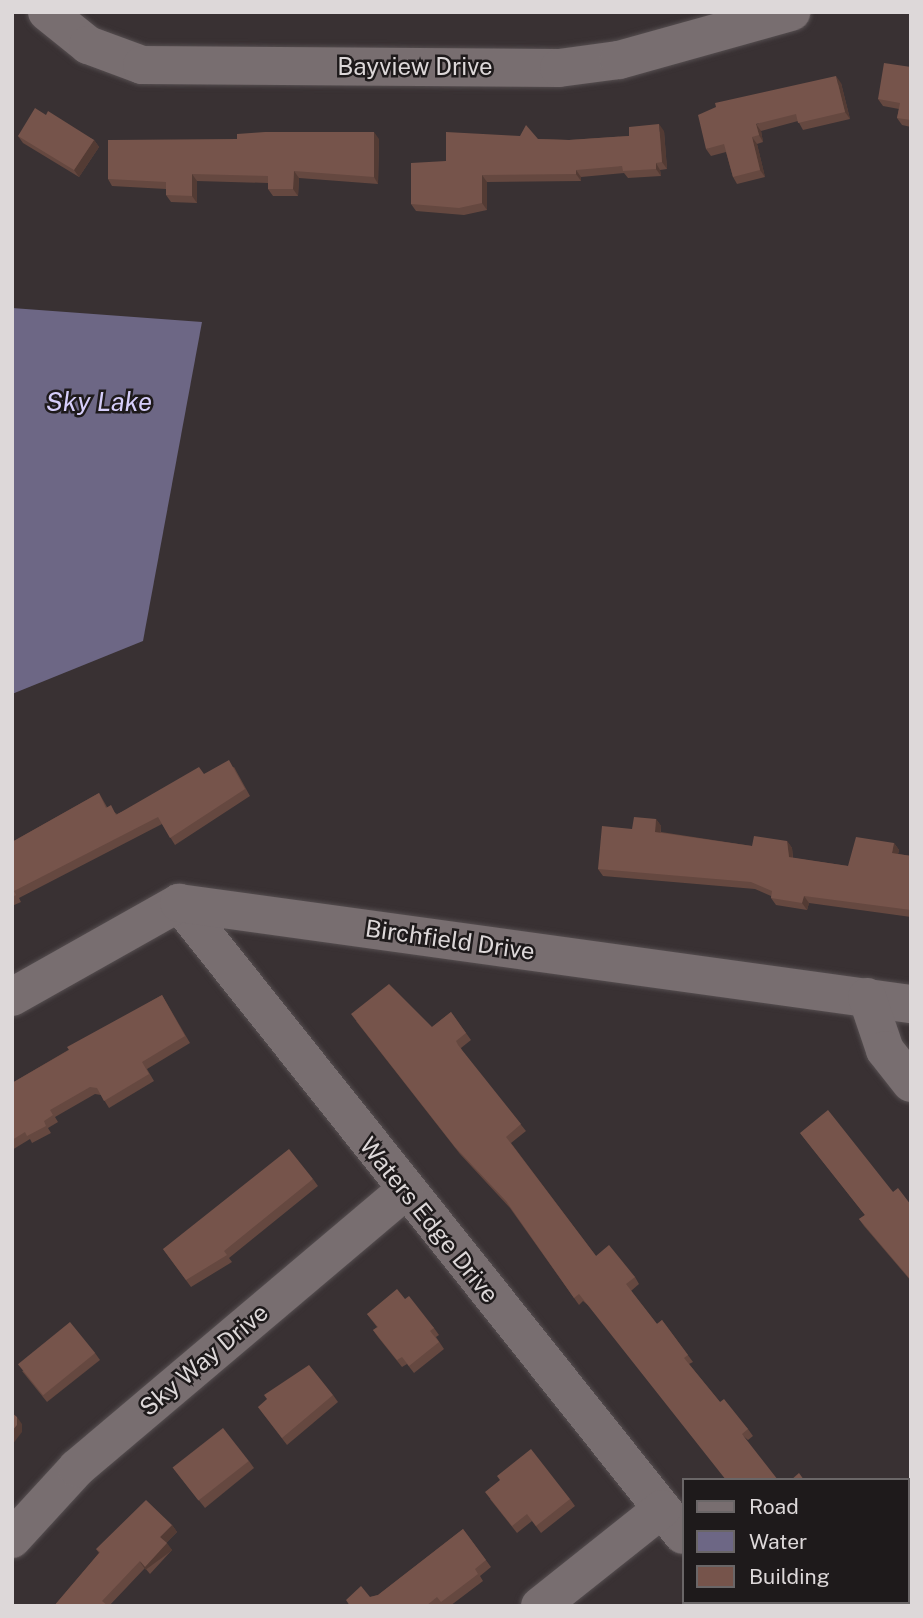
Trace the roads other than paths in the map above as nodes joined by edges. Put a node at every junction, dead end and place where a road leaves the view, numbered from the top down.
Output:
1 (47, 12) edge
2 (791, 12) edge
3 (747, 18) edge
4 (179, 902) junction
5 (12, 997) edge
6 (867, 997) junction
7 (911, 1004) edge
8 (911, 1083) edge
9 (405, 1191) junction
10 (673, 1522) edge
11 (12, 1539) edge
12 (540, 1606) edge

1 - 3 street, Bayview Drive
2 - 3 street, Bayview Drive
4 - 5 street
4 - 6 street, Birchfield Drive
4 - 9 street, Waters Edge Drive
6 - 7 street, Birchfield Drive
6 - 8 street
9 - 10 street, Waters Edge Drive
9 - 11 street, Sky Way Drive
10 - 12 street

